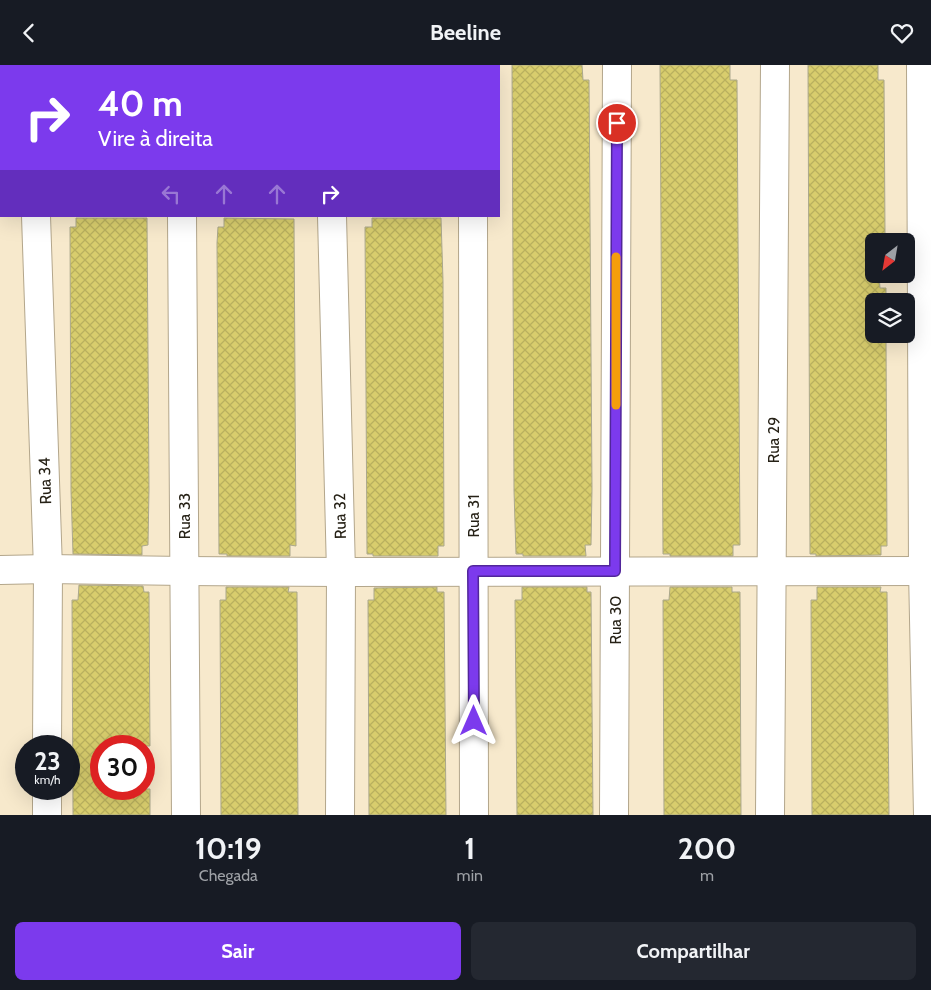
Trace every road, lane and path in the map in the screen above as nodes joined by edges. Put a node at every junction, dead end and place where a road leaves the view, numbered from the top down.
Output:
1 (617, 65) edge
2 (775, 65) edge
3 (922, 65) edge
4 (36, 217) edge
5 (182, 217) edge
6 (332, 217) edge
7 (473, 217) edge
8 (48, 569) junction
9 (0, 570) edge
10 (927, 570) edge
11 (184, 571) junction
12 (473, 571) junction
13 (615, 571) junction
14 (772, 571) junction
15 (341, 572) junction
16 (47, 735) edge
17 (47, 800) edge
18 (47, 815) edge
19 (186, 815) edge
20 (340, 815) edge
21 (474, 815) edge
22 (614, 815) edge
23 (770, 815) edge
24 (928, 815) edge

1 - 13 street, Rua 30
2 - 14 street, Rua 29
3 - 10 street
4 - 8 street, Rua 34
5 - 11 street, Rua 33
6 - 15 street, Rua 32
7 - 12 street, Rua 31
8 - 9 street
8 - 11 street
8 - 16 street, Rua 34
10 - 14 street
10 - 24 street
11 - 15 street
11 - 19 street, Rua 33
12 - 13 street
12 - 15 street
12 - 21 street, Rua 31
13 - 14 street
13 - 22 street, Rua 30
14 - 23 street, Rua 29
15 - 20 street, Rua 32
17 - 18 street

